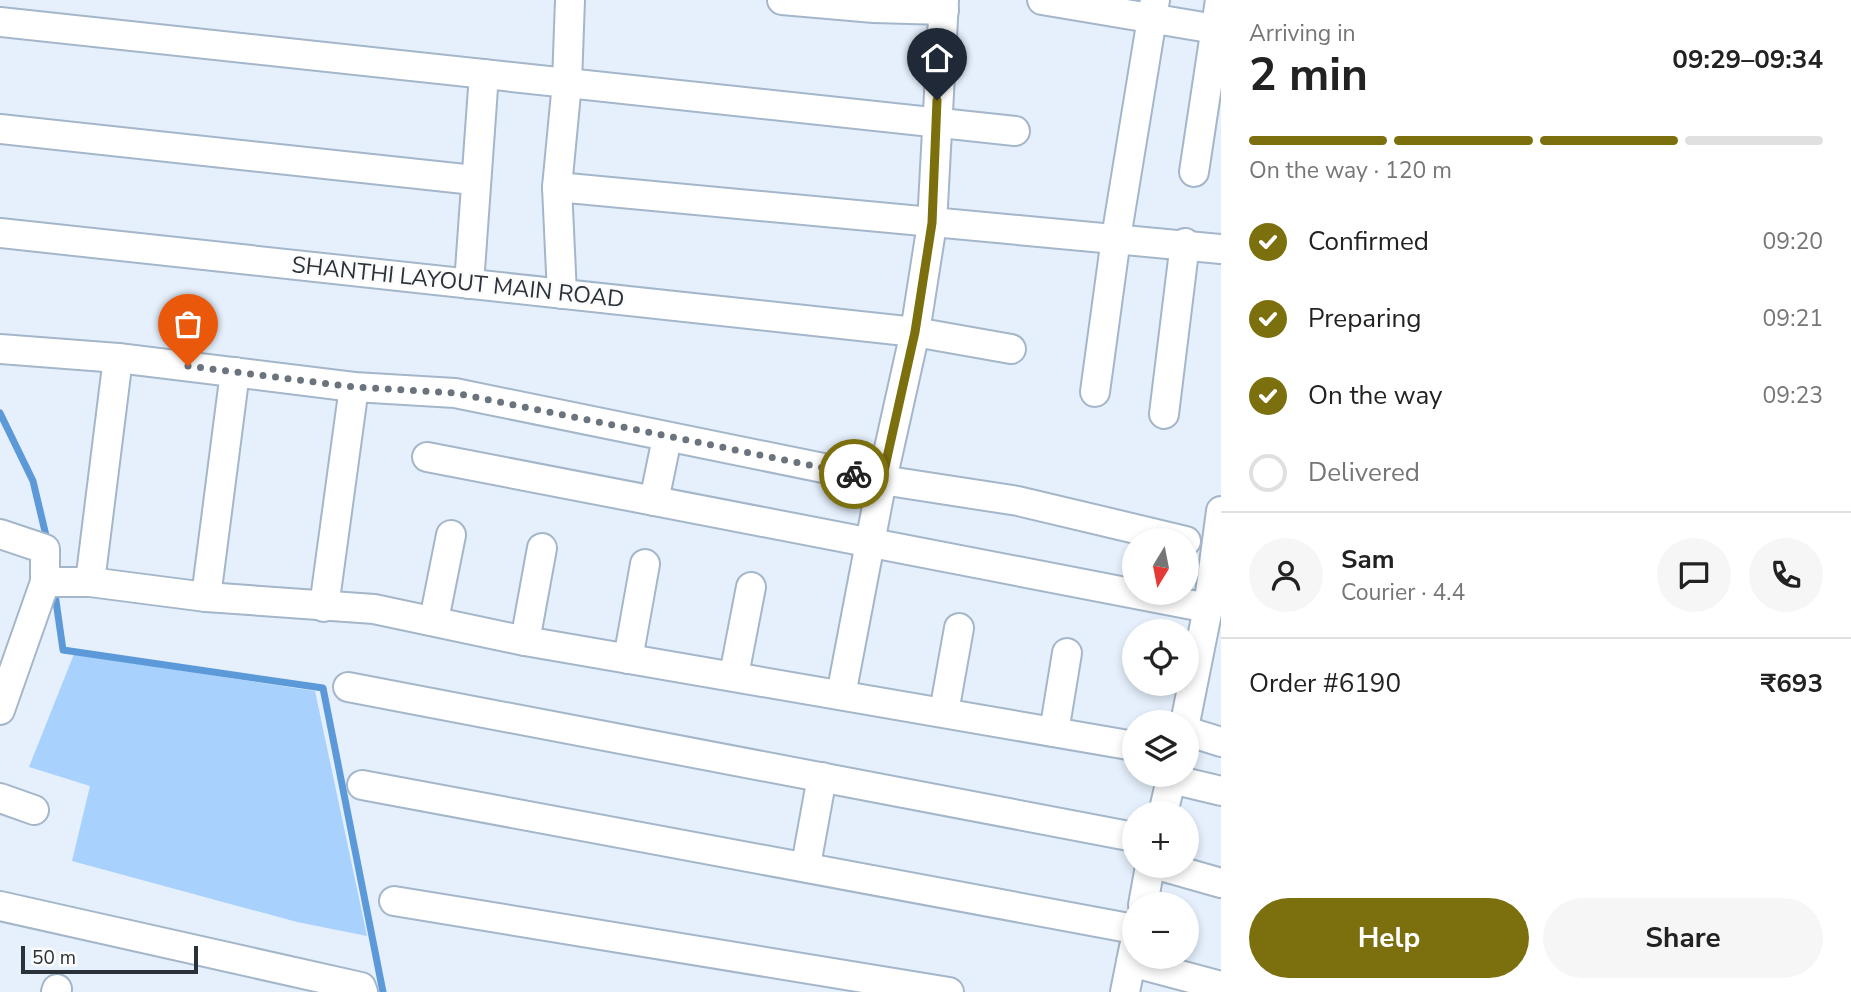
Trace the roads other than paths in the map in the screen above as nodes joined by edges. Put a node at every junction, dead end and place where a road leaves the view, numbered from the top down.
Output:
1 (570, 0) edge
2 (782, 0) edge
3 (1042, 0) edge
4 (1220, 0) edge
5 (875, 4) edge
6 (944, 5) edge
7 (1154, 9) edge
8 (0, 22) edge
9 (1219, 29) edge
10 (484, 74) junction
11 (567, 83) junction
12 (936, 122) junction
13 (0, 129) edge
14 (1015, 131) dead end
15 (1194, 172) dead end
16 (474, 180) junction
17 (556, 187) junction
18 (932, 223) junction
19 (0, 233) edge
20 (1116, 238) junction
21 (1185, 243) junction
22 (1221, 249) edge
23 (469, 284) junction
24 (562, 294) junction
25 (915, 332) junction
26 (0, 349) edge
27 (1011, 349) dead end
28 (118, 358) junction
29 (235, 372) junction
30 (354, 387) junction
31 (1095, 392) dead end
32 (1164, 414) dead end
33 (667, 438) junction
34 (427, 457) dead end
35 (882, 480) junction
36 (654, 501) junction
37 (1221, 511) edge
38 (1131, 528) edge
39 (0, 534) edge
40 (451, 535) dead end
41 (871, 544) junction
42 (1199, 544) edge
43 (542, 548) dead end
44 (1216, 548) junction
45 (645, 564) dead end
46 (1221, 581) edge
47 (45, 582) junction
48 (90, 582) junction
49 (751, 587) dead end
50 (206, 597) junction
51 (324, 607) junction
52 (1208, 608) junction
53 (434, 620) junction
54 (959, 628) dead end
55 (525, 641) junction
56 (1210, 647) edge
57 (1068, 653) dead end
58 (628, 659) junction
59 (734, 676) junction
60 (348, 687) dead end
61 (841, 695) junction
62 (0, 710) edge
63 (1189, 710) edge
64 (943, 712) junction
65 (1054, 732) junction
66 (1199, 735) edge
67 (1221, 742) edge
68 (1122, 744) edge
69 (822, 777) junction
70 (362, 785) dead end
71 (1199, 785) edge
72 (1221, 791) edge
73 (0, 799) edge
74 (34, 810) dead end
75 (1122, 835) edge
76 (806, 865) junction
77 (1199, 877) edge
78 (1221, 883) edge
79 (394, 901) dead end
80 (0, 906) edge
81 (1122, 927) edge
82 (1130, 969) edge
83 (1174, 969) edge
84 (1221, 986) edge
85 (363, 992) edge
86 (950, 992) edge
87 (1125, 992) edge

1 - 11 street
2 - 5 street
3 - 7 street
4 - 9 street
5 - 6 street
6 - 12 street
7 - 9 street
7 - 20 street
8 - 10 street
9 - 15 street
10 - 11 street
10 - 16 street
11 - 12 street
11 - 17 street
12 - 14 street
12 - 18 street
13 - 16 street
16 - 23 street
17 - 18 street
17 - 24 street
18 - 20 street
18 - 25 street
19 - 23 street, SHANTHI LAYOUT MAIN ROAD
20 - 21 street
20 - 31 street
21 - 22 street
21 - 32 street
23 - 24 street, SHANTHI LAYOUT MAIN ROAD
24 - 25 street, SHANTHI LAYOUT MAIN ROAD
25 - 27 street, SHANTHI LAYOUT MAIN ROAD
25 - 35 street
26 - 28 street
28 - 29 street
28 - 48 street
29 - 30 street
29 - 50 street
30 - 33 street
30 - 51 street
33 - 35 street
33 - 36 street
34 - 36 street
35 - 38 street
35 - 41 street
36 - 41 street
37 - 44 street
39 - 47 street
40 - 53 street
41 - 52 street
41 - 61 street
42 - 44 street
43 - 55 street
44 - 52 street
45 - 58 street
46 - 52 street
47 - 48 street
47 - 62 street
48 - 50 street
49 - 59 street
50 - 51 street
51 - 53 street
52 - 56 street
53 - 55 street
54 - 64 street
55 - 58 street
56 - 63 street
57 - 65 street
58 - 59 street
59 - 61 street
60 - 69 street
61 - 64 street
64 - 65 street
65 - 68 street
66 - 67 street
69 - 75 street
69 - 76 street
70 - 76 street
71 - 72 street
73 - 74 street
76 - 81 street
77 - 78 street
79 - 86 street
80 - 85 street
82 - 87 street
83 - 84 street

